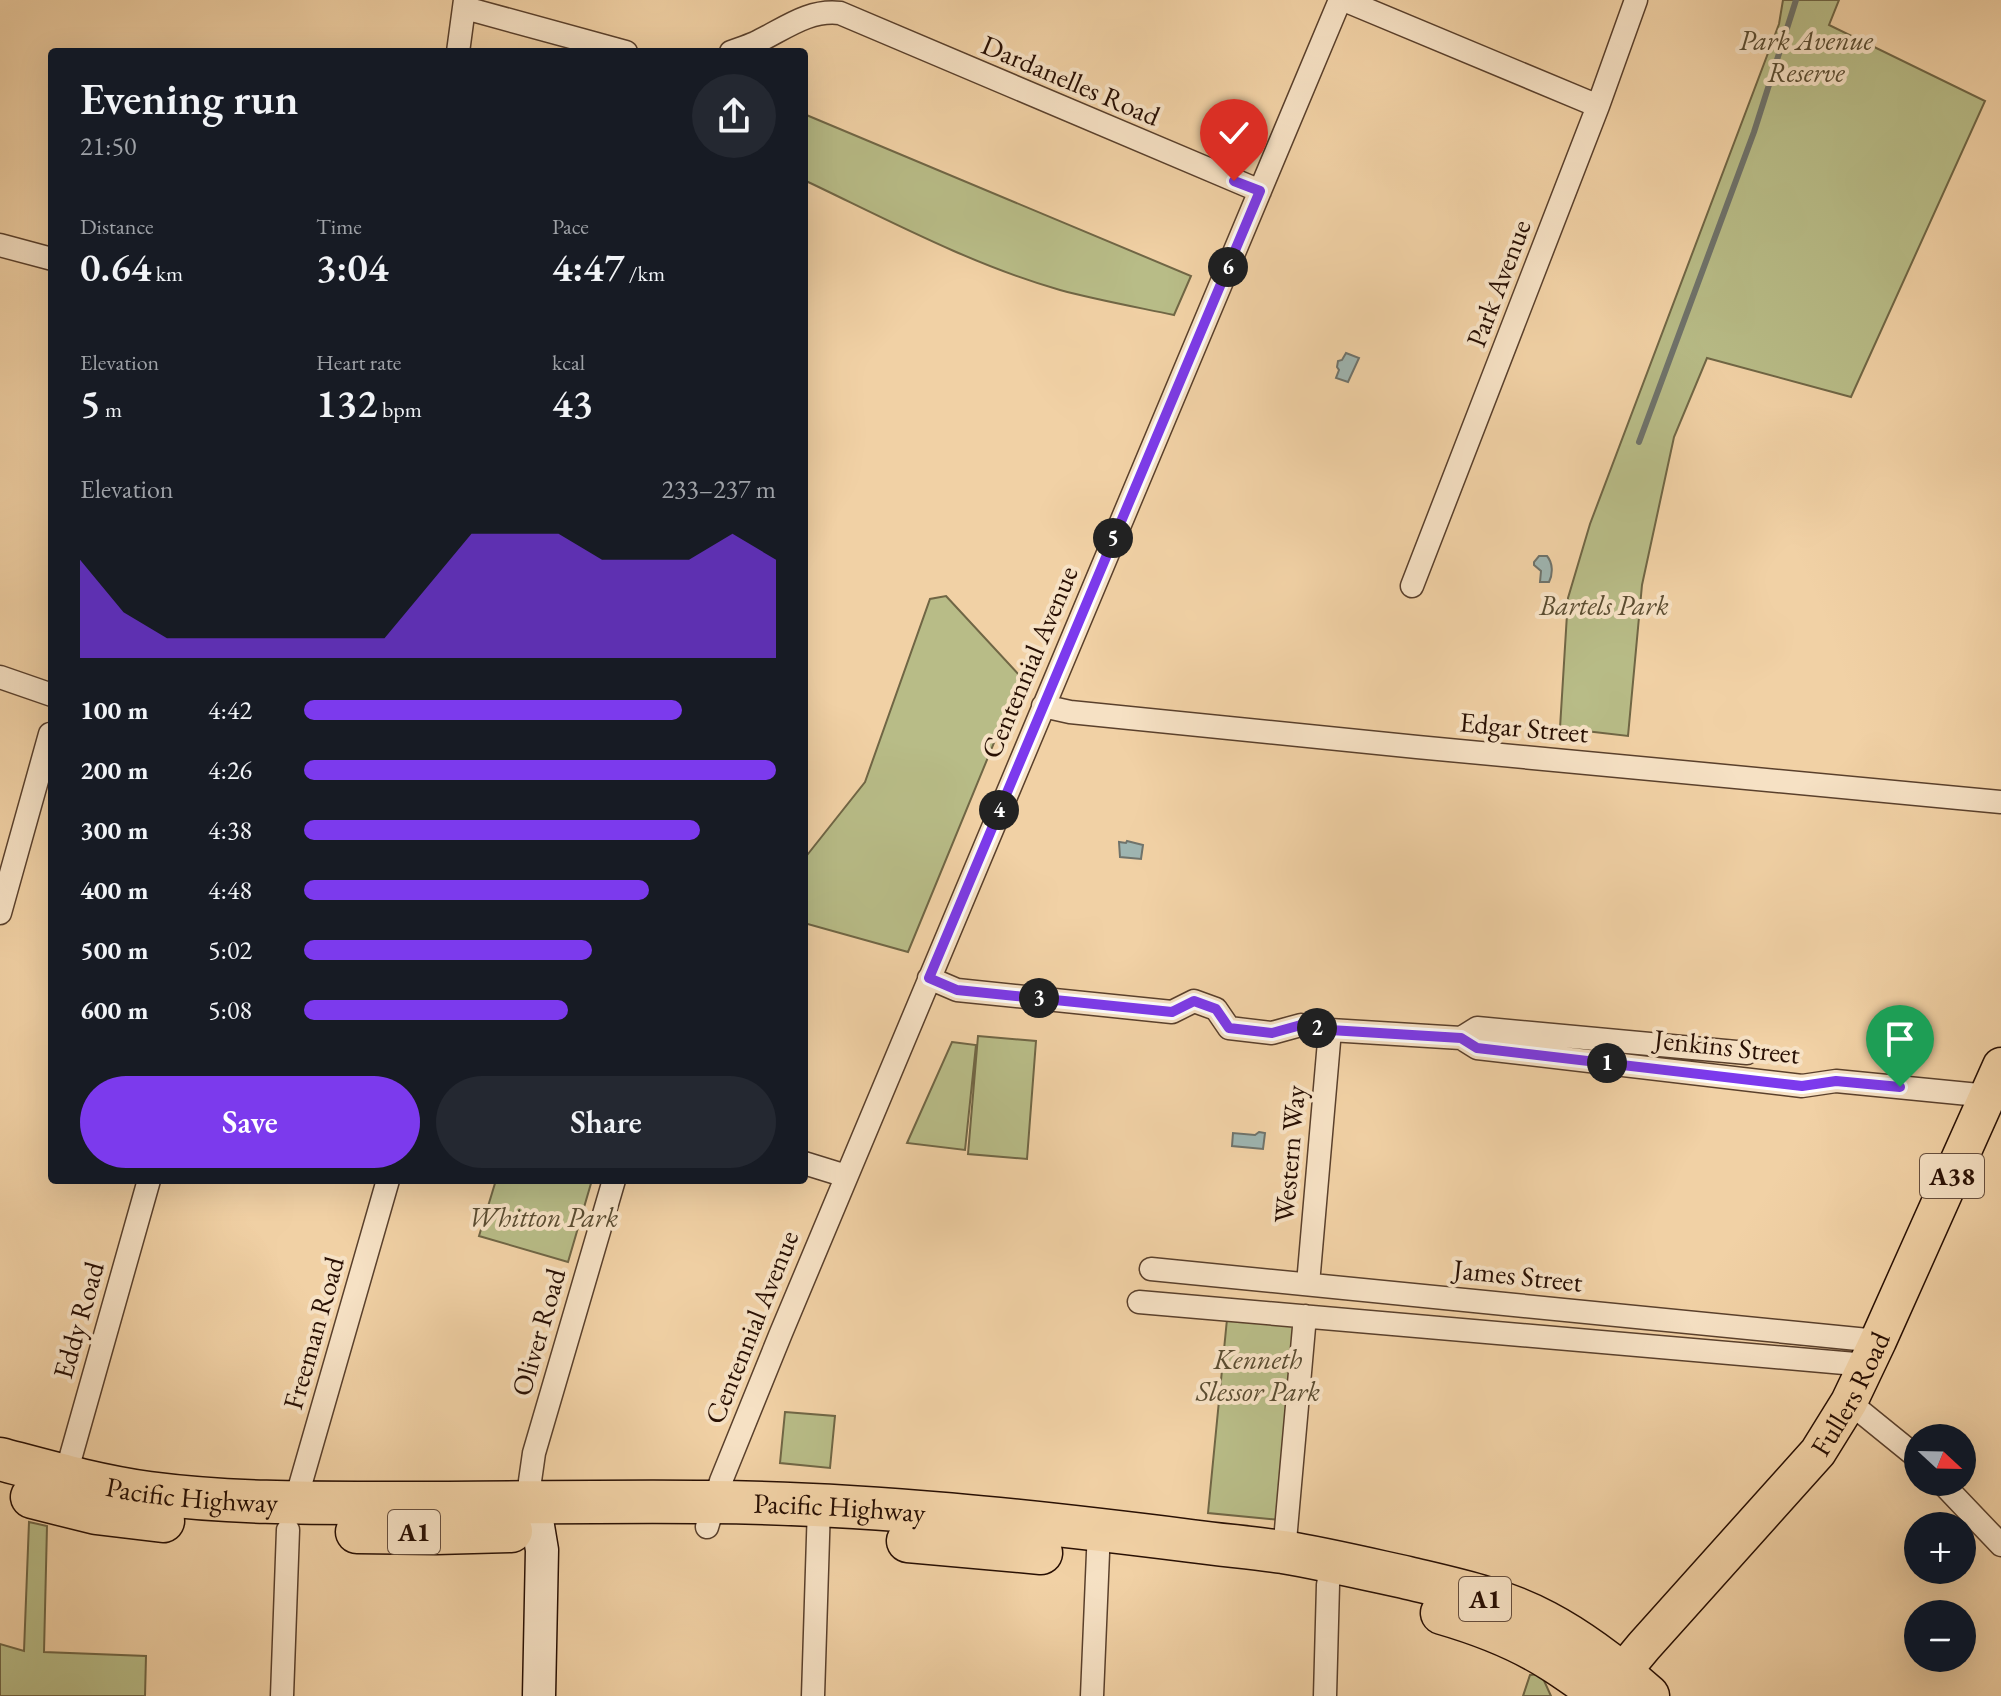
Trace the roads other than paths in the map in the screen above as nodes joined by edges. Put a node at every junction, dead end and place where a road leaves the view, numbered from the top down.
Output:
1 (1342, 0) edge
2 (1636, 0) edge
3 (465, 4) edge
4 (814, 7) edge
5 (459, 48) edge
6 (613, 48) edge
7 (742, 48) edge
8 (1598, 106) junction
9 (1260, 191) junction
10 (0, 245) edge
11 (48, 258) edge
12 (1412, 586) dead end
13 (0, 677) edge
14 (48, 694) edge
15 (1043, 706) junction
16 (48, 741) edge
17 (2001, 802) edge
18 (0, 913) edge
19 (929, 978) junction
20 (1330, 1030) junction
21 (1461, 1038) junction
22 (1747, 1053) dead end
23 (1995, 1081) edge
24 (808, 1164) edge
25 (846, 1176) junction
26 (148, 1184) edge
27 (387, 1184) edge
28 (613, 1184) edge
29 (1151, 1269) dead end
30 (1308, 1284) junction
31 (1139, 1302) dead end
32 (1305, 1316) junction
33 (1873, 1353) junction
34 (1849, 1402) junction
35 (1904, 1447) edge
36 (0, 1459) edge
37 (65, 1477) junction
38 (0, 1488) edge
39 (1954, 1496) edge
40 (711, 1515) junction
41 (536, 1516) junction
42 (292, 1517) junction
43 (818, 1520) junction
44 (1098, 1543) junction
45 (2001, 1545) edge
46 (1284, 1552) junction
47 (1330, 1573) junction
48 (1616, 1691) edge
49 (282, 1696) edge
50 (539, 1696) edge
51 (813, 1696) edge
52 (1092, 1696) edge
53 (1325, 1696) edge

1 - 8 street
1 - 9 street, Centennial Avenue
2 - 8 street, Park Avenue
3 - 5 street
3 - 6 street
4 - 7 street
4 - 9 street, Dardanelles Road
8 - 12 street, Park Avenue
9 - 15 street, Centennial Avenue
10 - 11 street
13 - 14 street
15 - 17 street, Edgar Street
15 - 19 street, Centennial Avenue
16 - 18 street
19 - 20 street, Jenkins Street
19 - 25 street, Centennial Avenue
20 - 21 street, Jenkins Street
20 - 30 street, Western Way
21 - 22 street, Jenkins Street
21 - 23 street, Jenkins Street
23 - 33 main road, Fullers Road / A38
24 - 25 street
25 - 40 street, Centennial Avenue
26 - 37 street, Eddy Road
27 - 42 street, Freeman Road
28 - 41 street, Oliver Road
29 - 30 street, James Street
30 - 33 street, James Street
31 - 32 street, James Street
32 - 33 street, James Street
32 - 46 street
33 - 34 main road, Fullers Road / A38
34 - 35 street
34 - 48 main road, Fullers Road / A38
36 - 37 highway, Pacific Highway / A1
37 - 42 highway, Pacific Highway / A1
38 - 42 highway, Pacific Highway / A1
39 - 45 street
40 - 41 highway, Pacific Highway / A1
40 - 43 highway, Pacific Highway / A1
41 - 42 highway, Pacific Highway / A1
41 - 50 main road
42 - 49 street, Freeman Road
43 - 44 highway, Pacific Highway / A1
43 - 51 street
44 - 46 highway, Pacific Highway / A1
44 - 47 highway, Pacific Highway / A1
44 - 52 street
46 - 47 highway, Pacific Highway / A1
47 - 48 highway, Pacific Highway / A1
47 - 53 street

